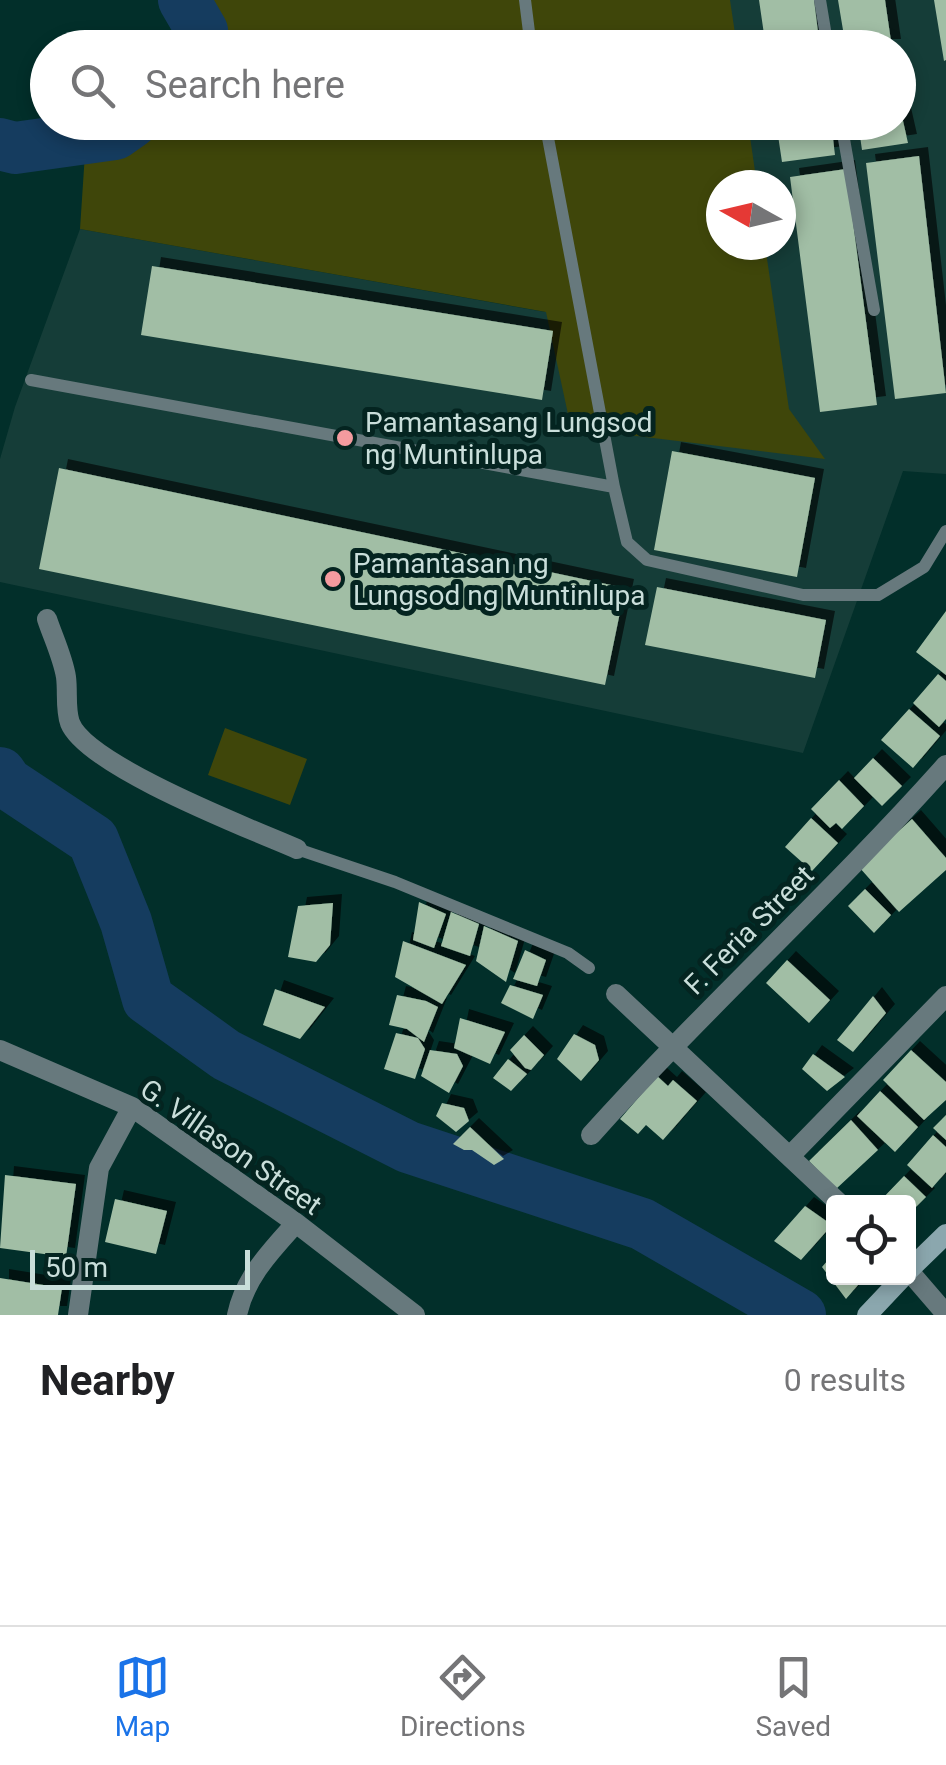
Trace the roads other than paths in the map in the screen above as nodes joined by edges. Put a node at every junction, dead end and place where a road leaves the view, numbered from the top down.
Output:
1 (525, 0) edge
2 (820, 0) edge
3 (529, 30) edge
4 (825, 30) edge
5 (548, 140) edge
6 (844, 140) edge
7 (874, 310) dead end
8 (31, 380) dead end
9 (614, 486) junction
10 (946, 531) edge
11 (47, 618) dead end
12 (946, 765) edge
13 (297, 848) joint
14 (589, 968) dead end
15 (616, 994) dead end
16 (946, 996) edge
17 (670, 1047) junction
18 (0, 1050) edge
19 (132, 1107) junction
20 (591, 1136) dead end
21 (790, 1156) junction
22 (831, 1195) edge
23 (296, 1224) junction
24 (946, 1234) edge
25 (916, 1263) edge
26 (916, 1278) edge
27 (895, 1285) edge
28 (946, 1314) edge
29 (78, 1315) edge
30 (237, 1315) edge
31 (415, 1315) edge
32 (867, 1315) edge

1 - 3 lane
2 - 4 lane
5 - 9 lane
6 - 7 lane
8 - 9 lane
9 - 10 lane
11 - 13 street
12 - 17 street, F. Feria Street
13 - 14 lane
15 - 17 street
16 - 21 street
17 - 20 street, F. Feria Street
17 - 21 street
18 - 19 street, G. Villason Street
19 - 23 street, G. Villason Street
19 - 29 street
21 - 22 street
23 - 30 street
23 - 31 street, G. Villason Street
24 - 25 street
26 - 28 street
27 - 32 street

